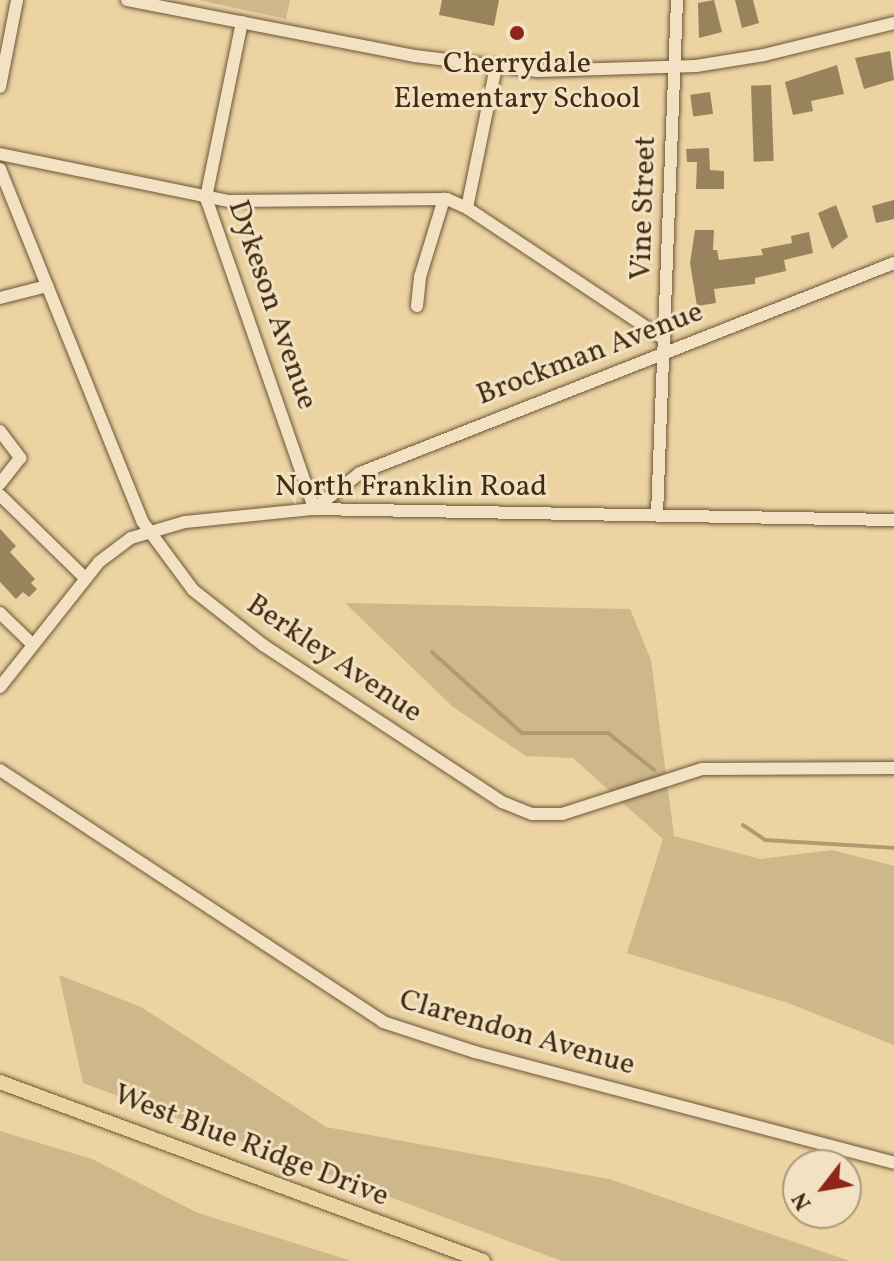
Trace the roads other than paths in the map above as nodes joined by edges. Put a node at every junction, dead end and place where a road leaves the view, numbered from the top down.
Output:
1 (17, 0) edge
2 (127, 0) edge
3 (677, 0) edge
4 (193, 6) edge
5 (242, 22) junction
6 (894, 23) edge
7 (496, 67) junction
8 (675, 68) junction
9 (0, 87) edge
10 (0, 154) edge
11 (0, 169) edge
12 (206, 198) junction
13 (444, 199) junction
14 (467, 208) junction
15 (894, 263) edge
16 (47, 286) junction
17 (0, 298) edge
18 (417, 306) dead end
19 (664, 339) junction
20 (662, 354) junction
21 (0, 431) edge
22 (0, 484) edge
23 (0, 495) edge
24 (314, 509) junction
25 (657, 514) junction
26 (894, 520) edge
27 (149, 532) junction
28 (85, 578) junction
29 (0, 613) edge
30 (32, 644) junction
31 (0, 687) edge
32 (894, 768) edge
33 (0, 770) edge
34 (0, 1082) edge
35 (894, 1163) edge
36 (483, 1261) edge

1 - 9 street
2 - 4 street
3 - 8 street, Vine Street
4 - 5 street
5 - 7 street
5 - 12 street, Dykeson Avenue
6 - 8 street
7 - 8 street
7 - 14 street
8 - 19 street, Vine Street
10 - 12 street
11 - 16 street, Berkley Avenue
12 - 13 street
12 - 24 street, Dykeson Avenue
13 - 14 street
13 - 18 street
14 - 19 street
15 - 20 street, Brockman Avenue
16 - 17 street
16 - 27 street, Berkley Avenue
19 - 20 street, Vine Street
20 - 24 street, Brockman Avenue
20 - 25 street, Vine Street
21 - 22 street
23 - 28 street
24 - 25 street, North Franklin Road
24 - 27 street, North Franklin Road
25 - 26 street, North Franklin Road
27 - 28 street, North Franklin Road
27 - 32 street, Berkley Avenue
28 - 30 street, North Franklin Road
29 - 30 street
30 - 31 street, North Franklin Road
33 - 35 street, Clarendon Avenue
34 - 36 main road, West Blue Ridge Drive

